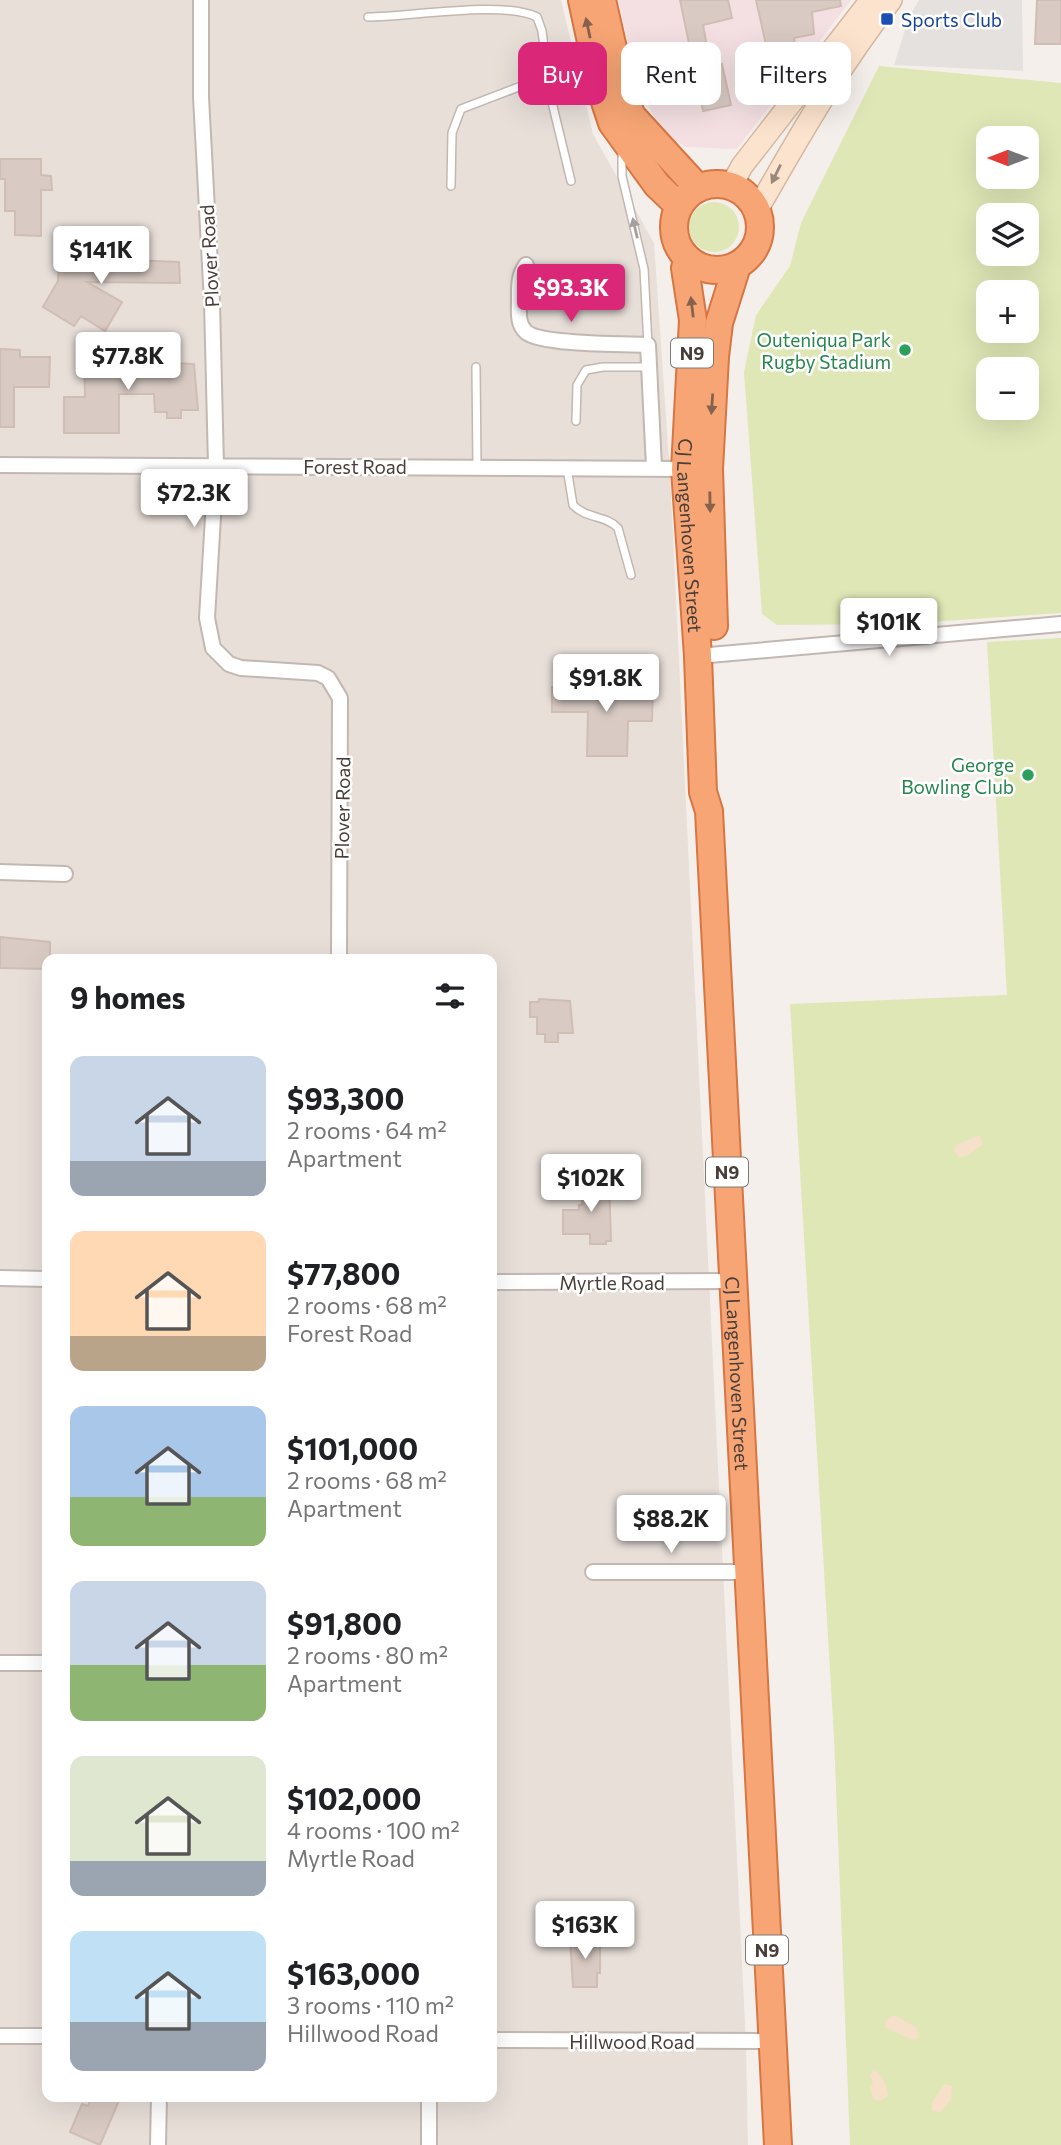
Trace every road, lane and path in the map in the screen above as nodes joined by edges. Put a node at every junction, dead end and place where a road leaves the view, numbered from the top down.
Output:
1 (201, 0) edge
2 (582, 0) edge
3 (602, 0) edge
4 (871, 0) edge
5 (895, 3) edge
6 (368, 17) dead end
7 (543, 42) edge
8 (591, 42) edge
9 (518, 86) edge
10 (553, 105) edge
11 (605, 105) edge
12 (624, 139) junction
13 (571, 181) dead end
14 (731, 186) junction
15 (451, 187) dead end
16 (698, 188) junction
17 (679, 206) junction
18 (757, 210) junction
19 (688, 259) junction
20 (526, 265) dead end
21 (737, 266) junction
22 (648, 345) junction
23 (476, 367) dead end
24 (649, 367) junction
25 (576, 421) dead end
26 (0, 465) edge
27 (216, 466) junction
28 (477, 467) junction
29 (567, 467) junction
30 (654, 467) junction
31 (697, 469) junction
32 (631, 575) dead end
33 (1061, 624) edge
34 (706, 655) junction
35 (0, 872) edge
36 (65, 874) dead end
37 (339, 954) edge
38 (0, 1278) edge
39 (42, 1279) edge
40 (733, 1281) junction
41 (497, 1282) edge
42 (593, 1572) dead end
43 (749, 1572) junction
44 (0, 1663) edge
45 (42, 1663) edge
46 (0, 2036) edge
47 (42, 2036) edge
48 (497, 2040) edge
49 (772, 2041) junction
50 (159, 2102) edge
51 (429, 2102) edge
52 (158, 2145) edge
53 (429, 2145) edge
54 (778, 2145) edge

1 - 27 street, Plover Road
8 -> 2 highway
3 - 16 highway
4 - 14 street
5 -> 18 street
6 - 7 lane
9 - 15 lane
10 - 13 lane
11 - 12 highway
12 - 17 highway
22 -> 12 lane
14 - 16 highway
14 - 18 highway
16 - 17 highway
17 - 19 highway, N9
18 - 21 highway, N9
19 - 21 highway
31 -> 19 highway, CJ Langenhoven Street / N9
20 - 22 street
21 -> 31 highway, CJ Langenhoven Street / N9
22 - 24 street
23 - 28 lane
24 - 25 lane
24 - 30 street
26 - 27 street, Forest Road
27 - 28 street, Forest Road
27 - 37 street, Plover Road
28 - 29 street, Forest Road
29 - 30 street, Forest Road
29 - 32 lane
30 - 31 street, Forest Road
31 - 34 highway, CJ Langenhoven Street / N9
33 - 34 street
34 - 40 highway, CJ Langenhoven Street / N9
35 - 36 street
38 - 39 street
40 - 41 street, Myrtle Road
40 - 43 highway, CJ Langenhoven Street / N9
42 - 43 street
43 - 49 highway, CJ Langenhoven Street / N9
44 - 45 street
46 - 47 street
48 - 49 street, Hillwood Road
49 - 54 highway, CJ Langenhoven Street / N9
50 - 52 street
51 - 53 street

